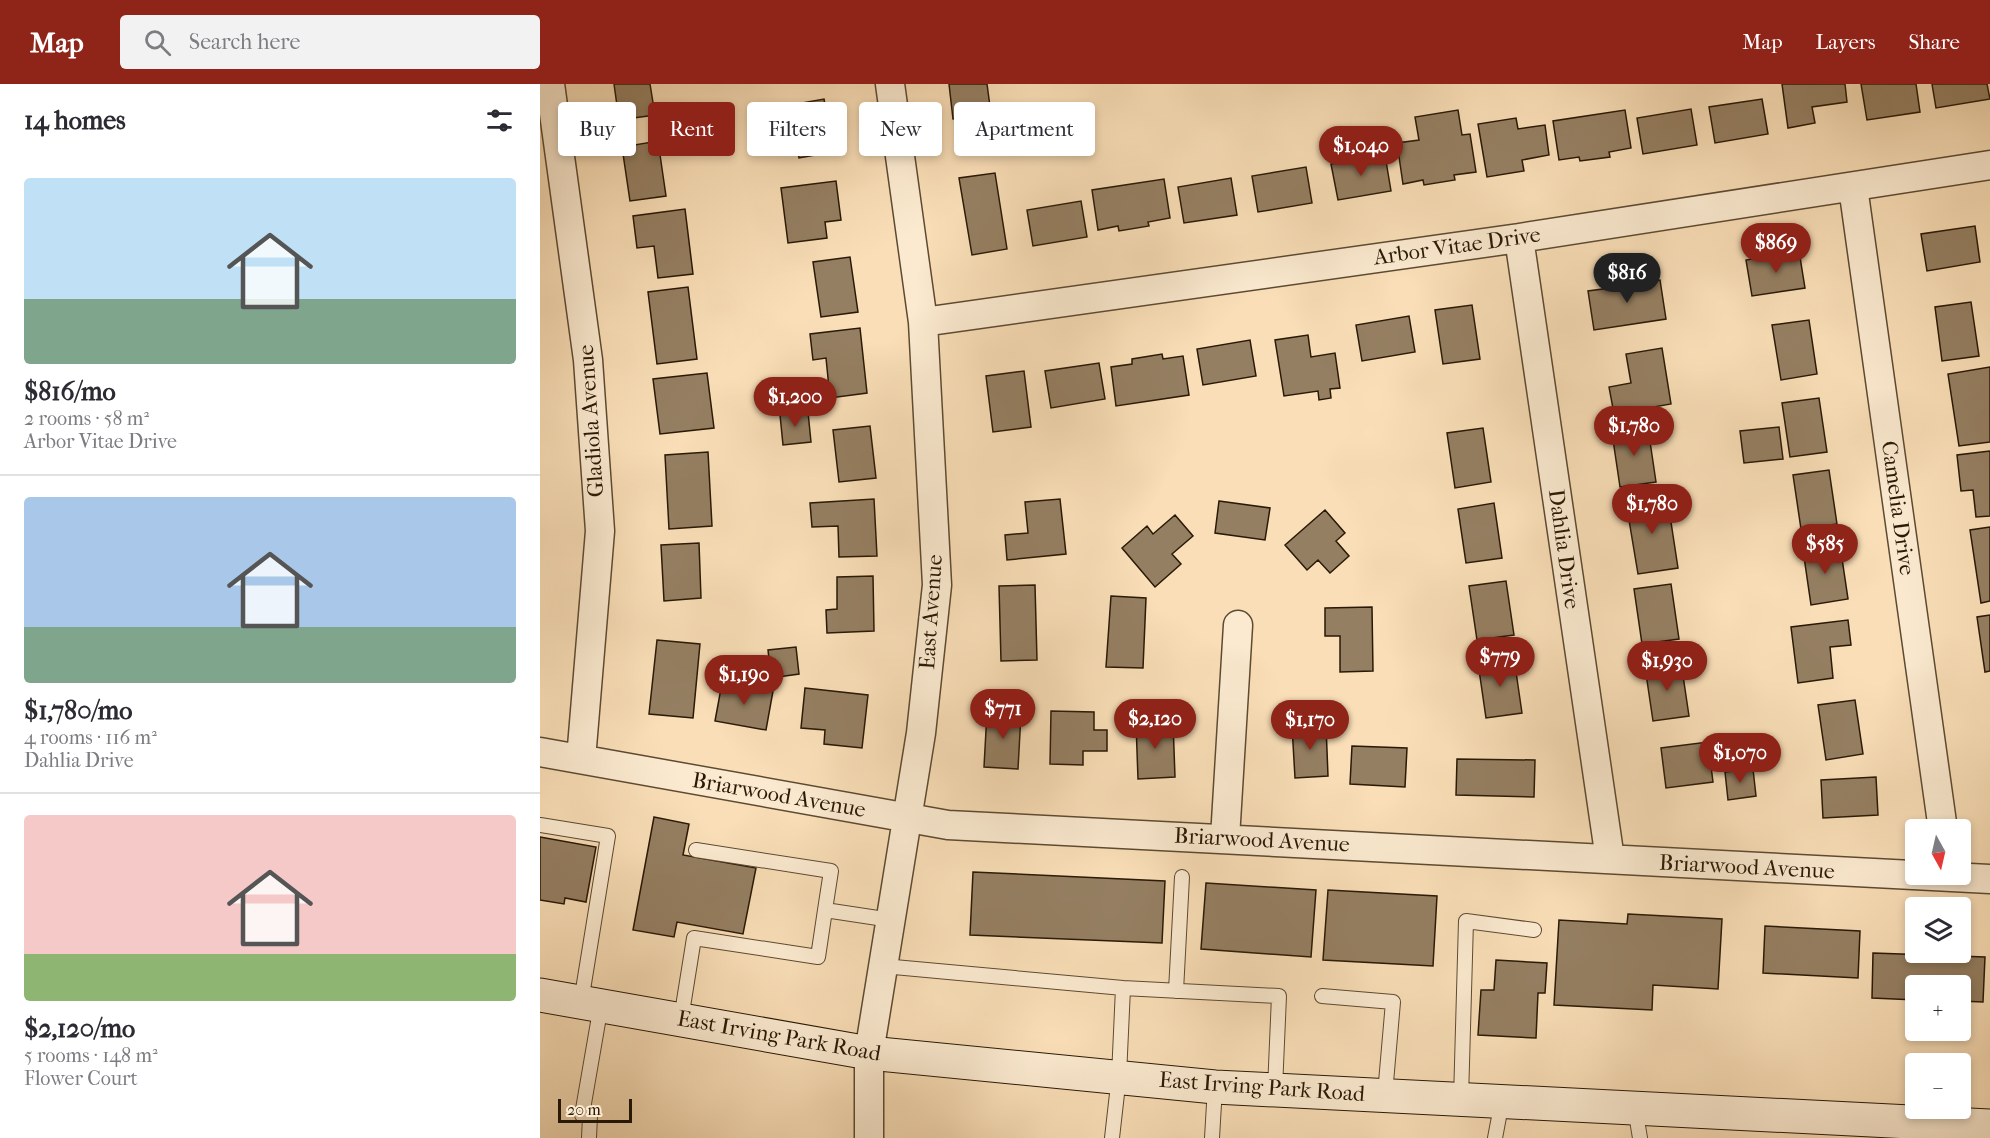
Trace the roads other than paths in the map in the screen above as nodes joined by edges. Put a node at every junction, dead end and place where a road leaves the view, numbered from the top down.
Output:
1 (550, 84) edge
2 (890, 84) edge
3 (1990, 165) edge
4 (1853, 187) junction
5 (1519, 238) junction
6 (923, 322) junction
7 (1238, 625) dead end
8 (540, 752) edge
9 (581, 759) junction
10 (907, 819) junction
11 (1942, 819) edge
12 (540, 825) edge
13 (1225, 838) junction
14 (696, 850) dead end
15 (1610, 860) junction
16 (1905, 874) edge
17 (1182, 877) dead end
18 (1971, 878) edge
19 (1990, 879) edge
20 (825, 910) junction
21 (891, 920) junction
22 (1534, 930) dead end
23 (883, 966) junction
24 (1123, 988) junction
25 (1176, 991) junction
26 (540, 995) edge
27 (1322, 996) dead end
28 (591, 1004) junction
29 (681, 1019) junction
30 (869, 1053) junction
31 (1119, 1076) junction
32 (1215, 1087) junction
33 (1275, 1089) junction
34 (1384, 1094) junction
35 (1461, 1099) junction
36 (1502, 1101) junction
37 (1637, 1123) edge
38 (1990, 1126) edge
39 (1880, 1129) edge
40 (1945, 1131) edge
41 (590, 1138) edge
42 (869, 1138) edge
43 (1112, 1138) edge
44 (1212, 1138) edge
45 (1495, 1138) edge

1 - 9 street, Gladiola Avenue
2 - 6 street, East Avenue
3 - 4 street, Arbor Vitae Drive
4 - 5 street, Arbor Vitae Drive
4 - 11 street, Camelia Drive
5 - 6 street, Arbor Vitae Drive
5 - 15 street, Dahlia Drive
6 - 10 street, East Avenue
7 - 13 street
8 - 9 street, Briarwood Avenue
9 - 10 street, Briarwood Avenue
10 - 13 street, Briarwood Avenue
10 - 21 street, East Avenue
12 - 28 lane
13 - 15 street, Briarwood Avenue
14 - 20 lane
15 - 16 street, Briarwood Avenue
17 - 25 lane
18 - 19 street, Briarwood Avenue
20 - 21 lane
20 - 29 lane
21 - 23 street, East Avenue
22 - 35 lane
23 - 24 lane
23 - 30 street, East Avenue
24 - 25 lane
24 - 31 lane
25 - 33 lane
26 - 28 main road, East Irving Park Road
27 - 34 lane
28 - 29 main road, East Irving Park Road
28 - 41 lane
29 - 30 main road, East Irving Park Road
30 - 31 main road, East Irving Park Road
30 - 42 street, East Avenue
31 - 32 main road, East Irving Park Road
31 - 43 lane
32 - 33 main road, East Irving Park Road
32 - 44 lane
33 - 34 main road, East Irving Park Road
34 - 35 main road, East Irving Park Road
35 - 36 main road, East Irving Park Road
36 - 37 main road, East Irving Park Road
36 - 45 lane
37 - 39 main road, East Irving Park Road
38 - 40 main road, East Irving Park Road
39 - 40 main road, East Irving Park Road

